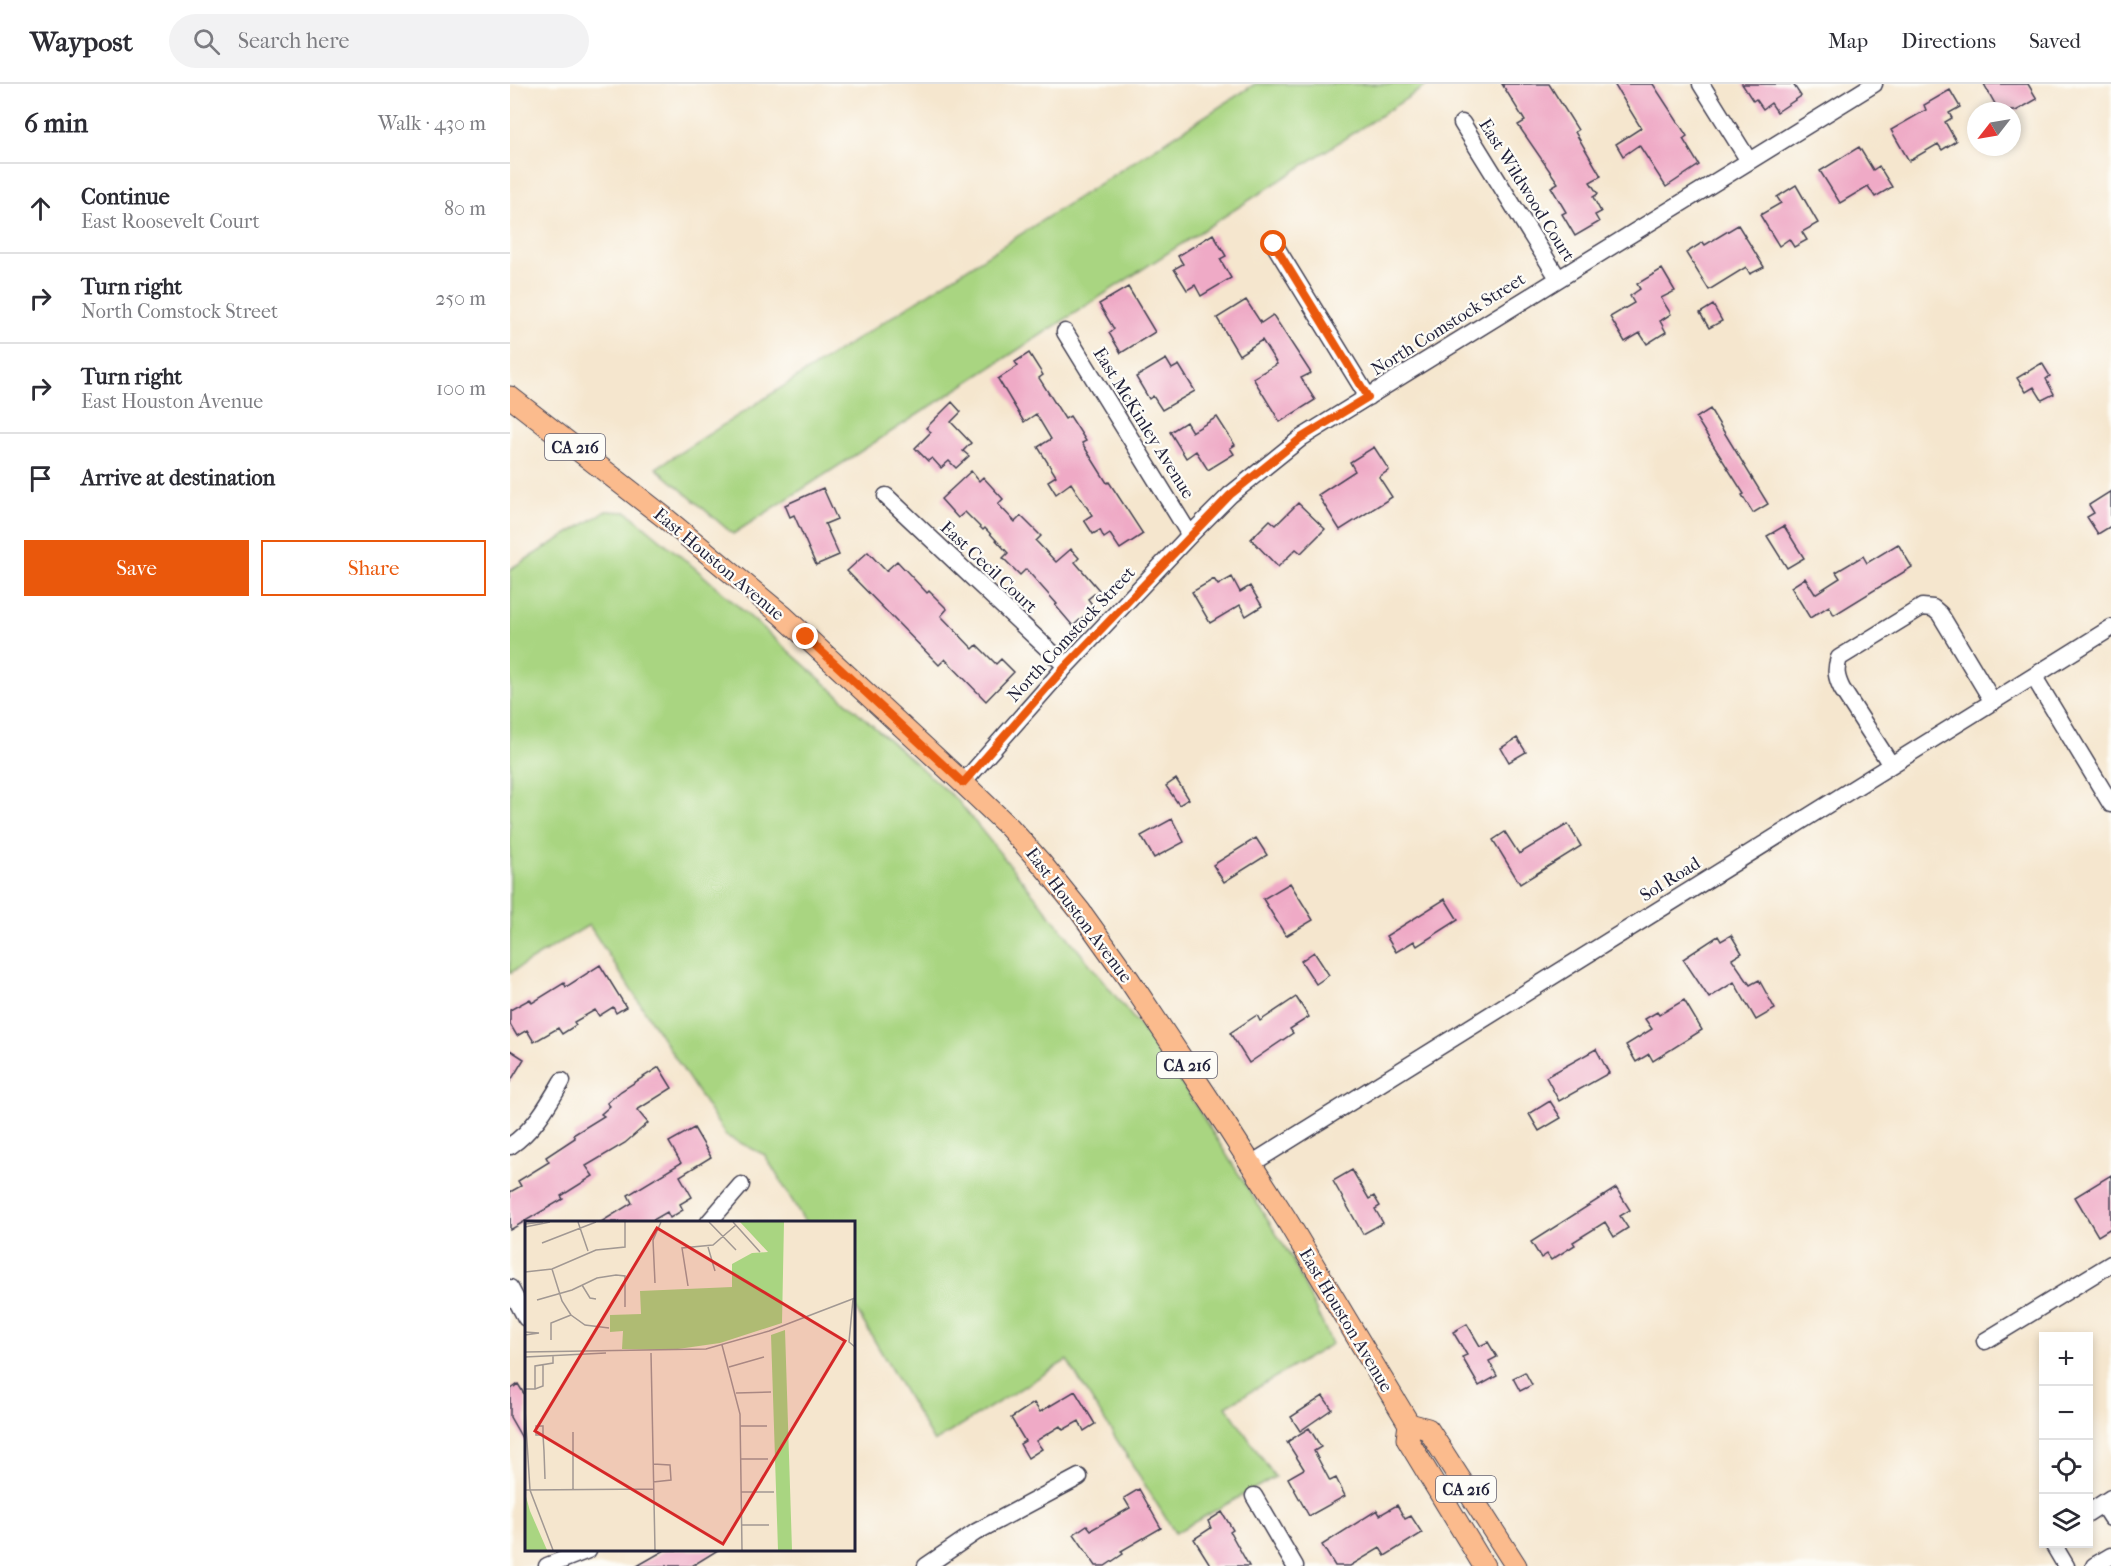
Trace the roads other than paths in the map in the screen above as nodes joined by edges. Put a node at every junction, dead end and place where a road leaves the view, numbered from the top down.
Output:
1 (1701, 84) edge
2 (1874, 84) edge
3 (1462, 123) dead end
4 (1749, 161) junction
5 (1274, 244) dead end
6 (1558, 278) junction
7 (1065, 332) dead end
8 (510, 396) edge
9 (1368, 397) junction
10 (886, 496) dead end
11 (1190, 535) junction
12 (2111, 628) edge
13 (1066, 666) junction
14 (2034, 677) junction
15 (1993, 702) junction
16 (1891, 765) junction
17 (963, 783) junction
18 (2111, 804) edge
19 (562, 1081) dead end
20 (510, 1146) edge
21 (1251, 1164) junction
22 (741, 1185) dead end
23 (710, 1221) edge
24 (2111, 1264) edge
25 (510, 1288) edge
26 (525, 1316) edge
27 (1985, 1341) dead end
28 (1409, 1424) junction
29 (1078, 1477) dead end
30 (1254, 1496) dead end
31 (2055, 1548) edge
32 (585, 1551) edge
33 (2111, 1556) edge
34 (547, 1566) edge
35 (926, 1566) edge
36 (1295, 1566) edge
37 (1484, 1566) edge
38 (1516, 1566) edge
39 (2066, 1566) edge
40 (2094, 1566) edge

1 - 4 street
2 - 4 street, North Comstock Street
3 - 6 street, East Wildwood Court
4 - 6 street, North Comstock Street
5 - 9 street
6 - 9 street, North Comstock Street
7 - 11 street, East McKinley Avenue
8 - 17 main road, East Houston Avenue / CA 216
9 - 11 street, North Comstock Street
10 - 13 street, East Cecil Court
11 - 13 street, North Comstock Street
12 - 14 street, Sol Road
13 - 17 street, North Comstock Street
14 - 15 street, Sol Road
14 - 18 street
15 - 16 street, Sol Road
15 - 16 street
16 - 21 street, Sol Road
17 - 21 main road, East Houston Avenue / CA 216
19 - 20 street
21 - 28 main road, East Houston Avenue / CA 216
22 - 23 street
24 - 27 street
25 - 26 street
28 - 37 main road, East Houston Avenue / CA 216
28 - 38 main road, East Houston Avenue / CA 216
29 - 35 street
30 - 36 street
31 - 39 street
32 - 34 street
33 - 40 street

